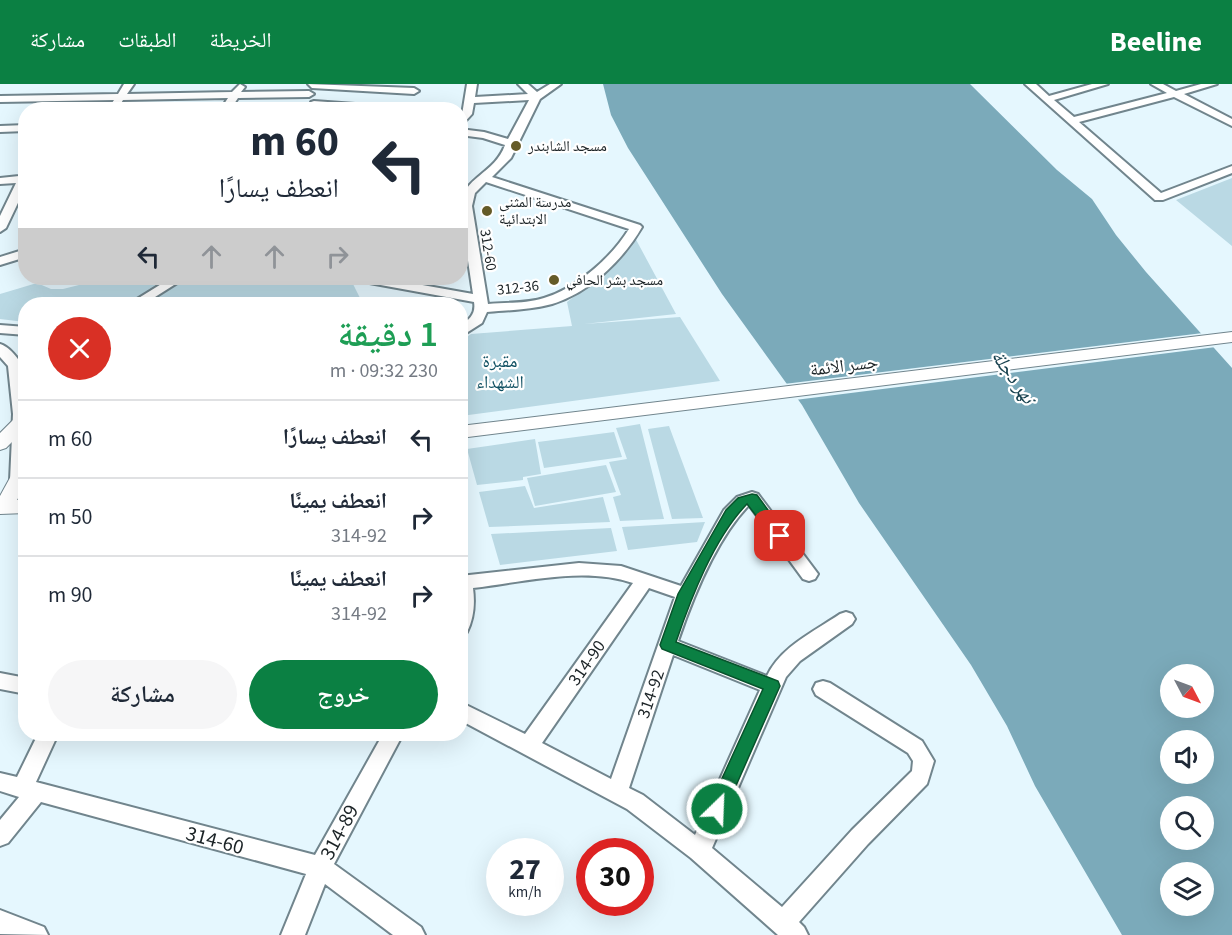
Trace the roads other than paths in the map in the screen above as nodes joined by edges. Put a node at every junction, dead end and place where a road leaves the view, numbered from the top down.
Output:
1 (66, 84) edge
2 (129, 84) edge
3 (242, 84) edge
4 (472, 84) edge
5 (523, 84) edge
6 (556, 84) edge
7 (1030, 84) edge
8 (1103, 84) edge
9 (1156, 84) edge
10 (1212, 84) edge
11 (417, 87) edge
12 (311, 88) edge
13 (1, 94) edge
14 (235, 94) junction
15 (1175, 94) junction
16 (60, 97) junction
17 (121, 97) junction
18 (536, 98) junction
19 (1047, 99) junction
20 (470, 100) junction
21 (58, 102) edge
22 (118, 102) edge
23 (230, 102) edge
24 (405, 102) edge
25 (468, 109) edge
26 (1072, 121) junction
27 (1232, 123) edge
28 (18, 128) edge
29 (0, 129) edge
30 (468, 134) edge
31 (511, 143) junction
32 (1232, 169) edge
33 (18, 178) edge
34 (484, 178) junction
35 (0, 181) edge
36 (18, 188) edge
37 (468, 191) edge
38 (4, 210) edge
39 (0, 228) edge
40 (18, 255) edge
41 (0, 261) edge
42 (468, 261) edge
43 (167, 285) edge
44 (397, 285) edge
45 (148, 297) edge
46 (454, 297) edge
47 (468, 300) edge
48 (482, 303) junction
49 (468, 327) edge
50 (0, 328) edge
51 (18, 330) edge
52 (1232, 337) edge
53 (0, 348) edge
54 (18, 400) edge
55 (18, 426) edge
56 (468, 431) edge
57 (18, 443) edge
58 (0, 444) edge
59 (14, 481) edge
60 (18, 506) edge
61 (1, 507) edge
62 (809, 574) dead end
63 (645, 580) junction
64 (468, 581) edge
65 (685, 594) junction
66 (846, 619) dead end
67 (667, 645) junction
68 (0, 681) edge
69 (18, 684) edge
70 (772, 686) junction
71 (823, 689) dead end
72 (468, 714) edge
73 (46, 741) edge
74 (384, 741) edge
75 (528, 746) junction
76 (0, 782) edge
77 (29, 791) junction
78 (617, 793) junction
79 (0, 836) edge
80 (699, 851) junction
81 (321, 867) junction
82 (0, 922) edge
83 (789, 929) edge
84 (36, 935) edge
85 (293, 935) edge
86 (413, 935) edge

1 - 16 street
2 - 17 street
3 - 14 street
4 - 20 street
5 - 18 street
6 - 18 street
7 - 19 street
8 - 19 street
9 - 15 street
10 - 15 street
11 - 12 street
11 - 24 street
12 - 14 street
13 - 16 street
14 - 17 street
14 - 23 street
15 - 26 street
15 - 27 street
16 - 17 street
16 - 21 street
17 - 22 street
18 - 20 street
18 - 31 street, 312-60
19 - 26 street
20 - 25 street
26 - 32 street
28 - 29 street
30 - 31 street
31 - 34 street, 312-60
33 - 35 street
34 - 37 street, 312-60
34 - 48 street, 312-36
36 - 38 street
38 - 39 street
40 - 41 street
42 - 48 street, 312-60
43 - 45 street
44 - 46 street, 312-36
47 - 48 street, 312-36
48 - 49 street
50 - 51 street
52 - 56 main road, جسر الائمة
53 - 54 street
55 - 58 main road
57 - 59 street
59 - 61 main road
60 - 61 main road
62 - 65 street, 314-92
63 - 64 street
63 - 65 street
63 - 75 street, 314-90
65 - 67 street, 314-92
66 - 70 street
67 - 70 street
67 - 78 street, 314-92
68 - 69 street
70 - 80 street
71 - 83 street
72 - 75 street
73 - 77 street
74 - 81 street, 314-89
75 - 78 street
76 - 77 street, 314-60
77 - 79 street
77 - 81 street, 314-60
78 - 80 street
80 - 83 street
81 - 85 street, 314-89
81 - 86 street, 314-60
82 - 84 street

